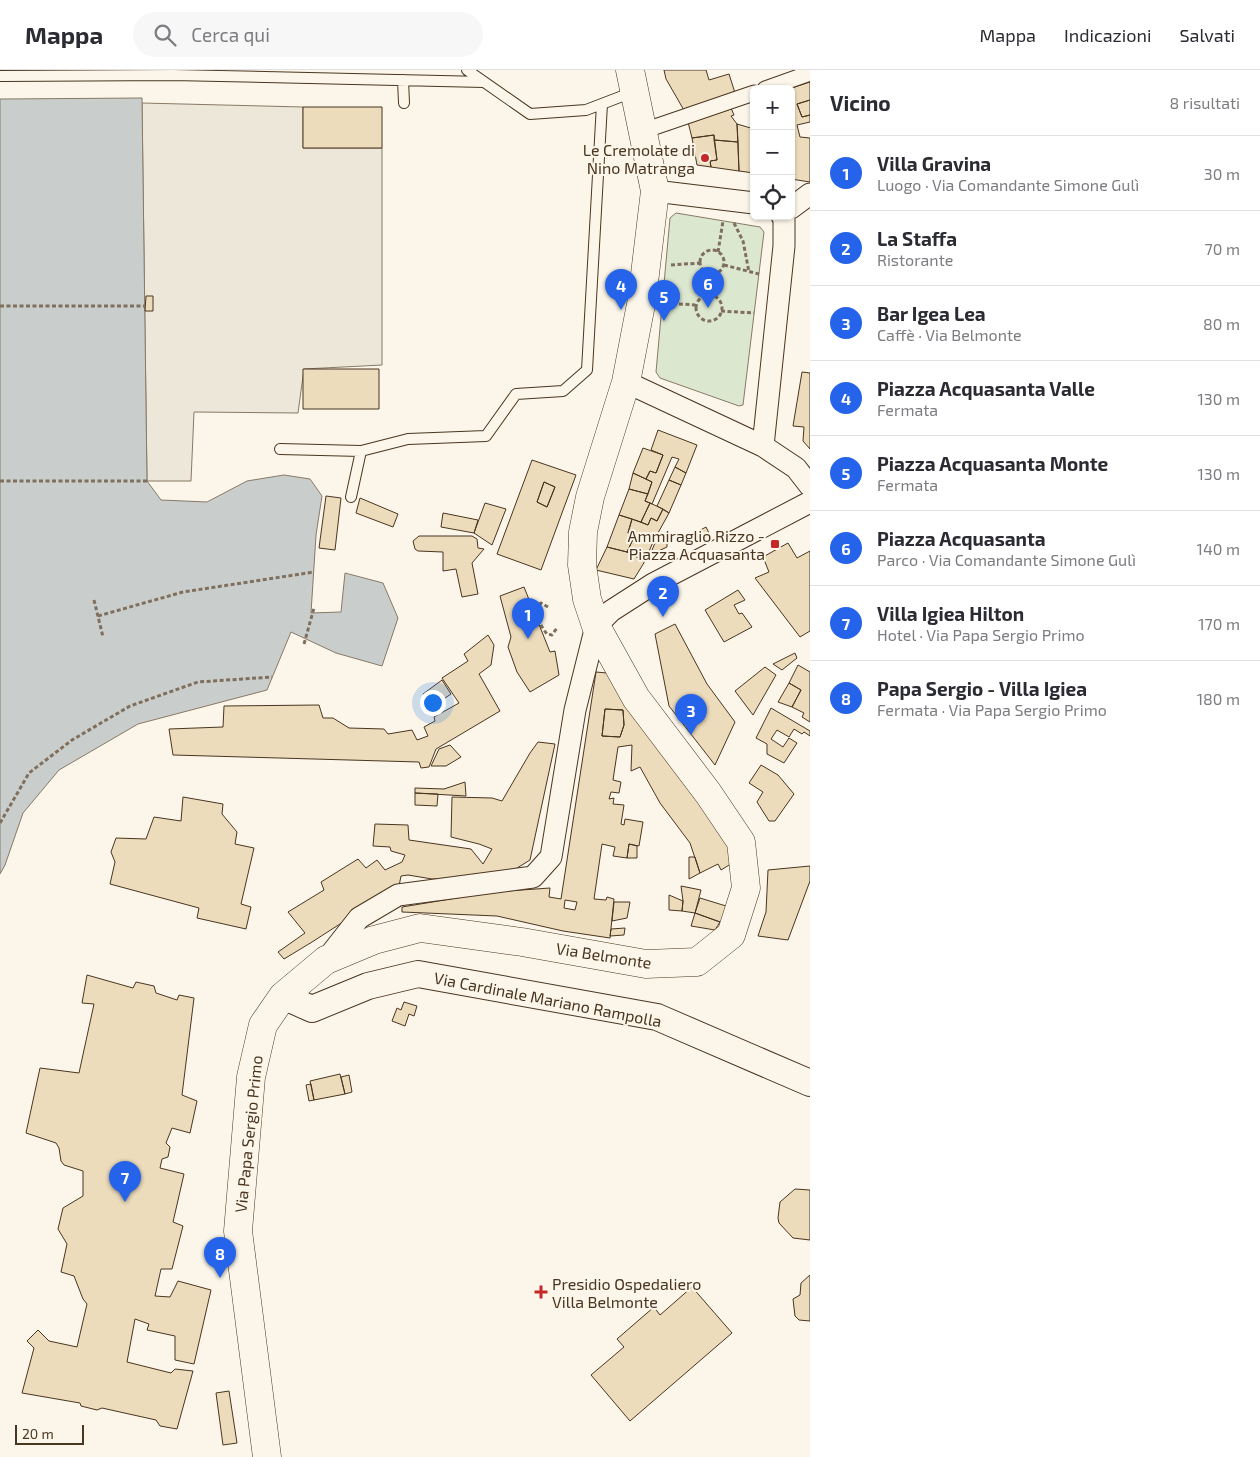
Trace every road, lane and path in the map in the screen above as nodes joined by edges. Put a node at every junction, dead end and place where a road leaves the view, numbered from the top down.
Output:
1 (468, 70) edge
2 (810, 73) edge
3 (0, 76) edge
4 (403, 80) junction
5 (632, 81) edge
6 (484, 82) junction
7 (776, 85) edge
8 (750, 93) edge
9 (404, 103) dead end
10 (602, 104) junction
11 (643, 131) junction
12 (655, 191) junction
13 (810, 194) edge
14 (750, 203) edge
15 (795, 205) edge
16 (784, 220) edge
17 (724, 221) dead end
18 (734, 223) dead end
19 (718, 252) junction
20 (700, 263) junction
21 (666, 265) dead end
22 (724, 265) junction
23 (750, 272) junction
24 (714, 274) junction
25 (759, 274) dead end
26 (711, 294) junction
27 (662, 303) dead end
28 (695, 305) junction
29 (0, 306) edge
30 (145, 306) dead end
31 (722, 311) junction
32 (754, 314) dead end
33 (626, 382) junction
34 (763, 446) junction
35 (280, 449) dead end
36 (361, 452) junction
37 (147, 481) dead end
38 (0, 482) edge
39 (810, 486) edge
40 (351, 497) dead end
41 (810, 502) edge
42 (314, 572) dead end
43 (94, 600) dead end
44 (548, 607) dead end
45 (314, 608) dead end
46 (98, 616) junction
47 (596, 626) junction
48 (557, 628) dead end
49 (104, 637) dead end
50 (304, 644) dead end
51 (272, 677) dead end
52 (0, 823) edge
53 (326, 960) junction
54 (283, 996) junction
55 (810, 1083) edge
56 (267, 1457) edge

1 - 6 lane
2 - 7 street
3 - 4 lane
4 - 6 lane
4 - 9 lane
5 - 10 lane
5 - 11 main road, Via Belmonte
6 - 10 lane
8 - 11 street
10 - 36 lane
11 - 12 main road, Via Belmonte
12 - 14 street
12 - 33 main road, Via Belmonte
13 - 15 street
16 - 34 street
17 - 19 path
18 - 23 path
19 - 20 path
19 - 22 path
20 - 21 path
20 - 24 path
22 - 23 path
22 - 24 path
23 - 25 path
24 - 26 path
26 - 28 path
26 - 31 path
27 - 28 path
28 - 31 path
29 - 30 path
31 - 32 path
33 - 34 street
33 - 47 main road, Via Belmonte
34 - 39 street
35 - 36 lane
36 - 40 lane
37 - 38 path
41 - 47 street
42 - 46 path
43 - 46 path
44 - 48 path
45 - 50 path
46 - 49 path
47 - 53 street
47 - 53 main road, Via Belmonte
51 - 52 path
53 - 54 main road, Via Belmonte
54 - 55 street, Via Cardinale Mariano Rampolla
54 - 56 main road, Via Papa Sergio Primo

